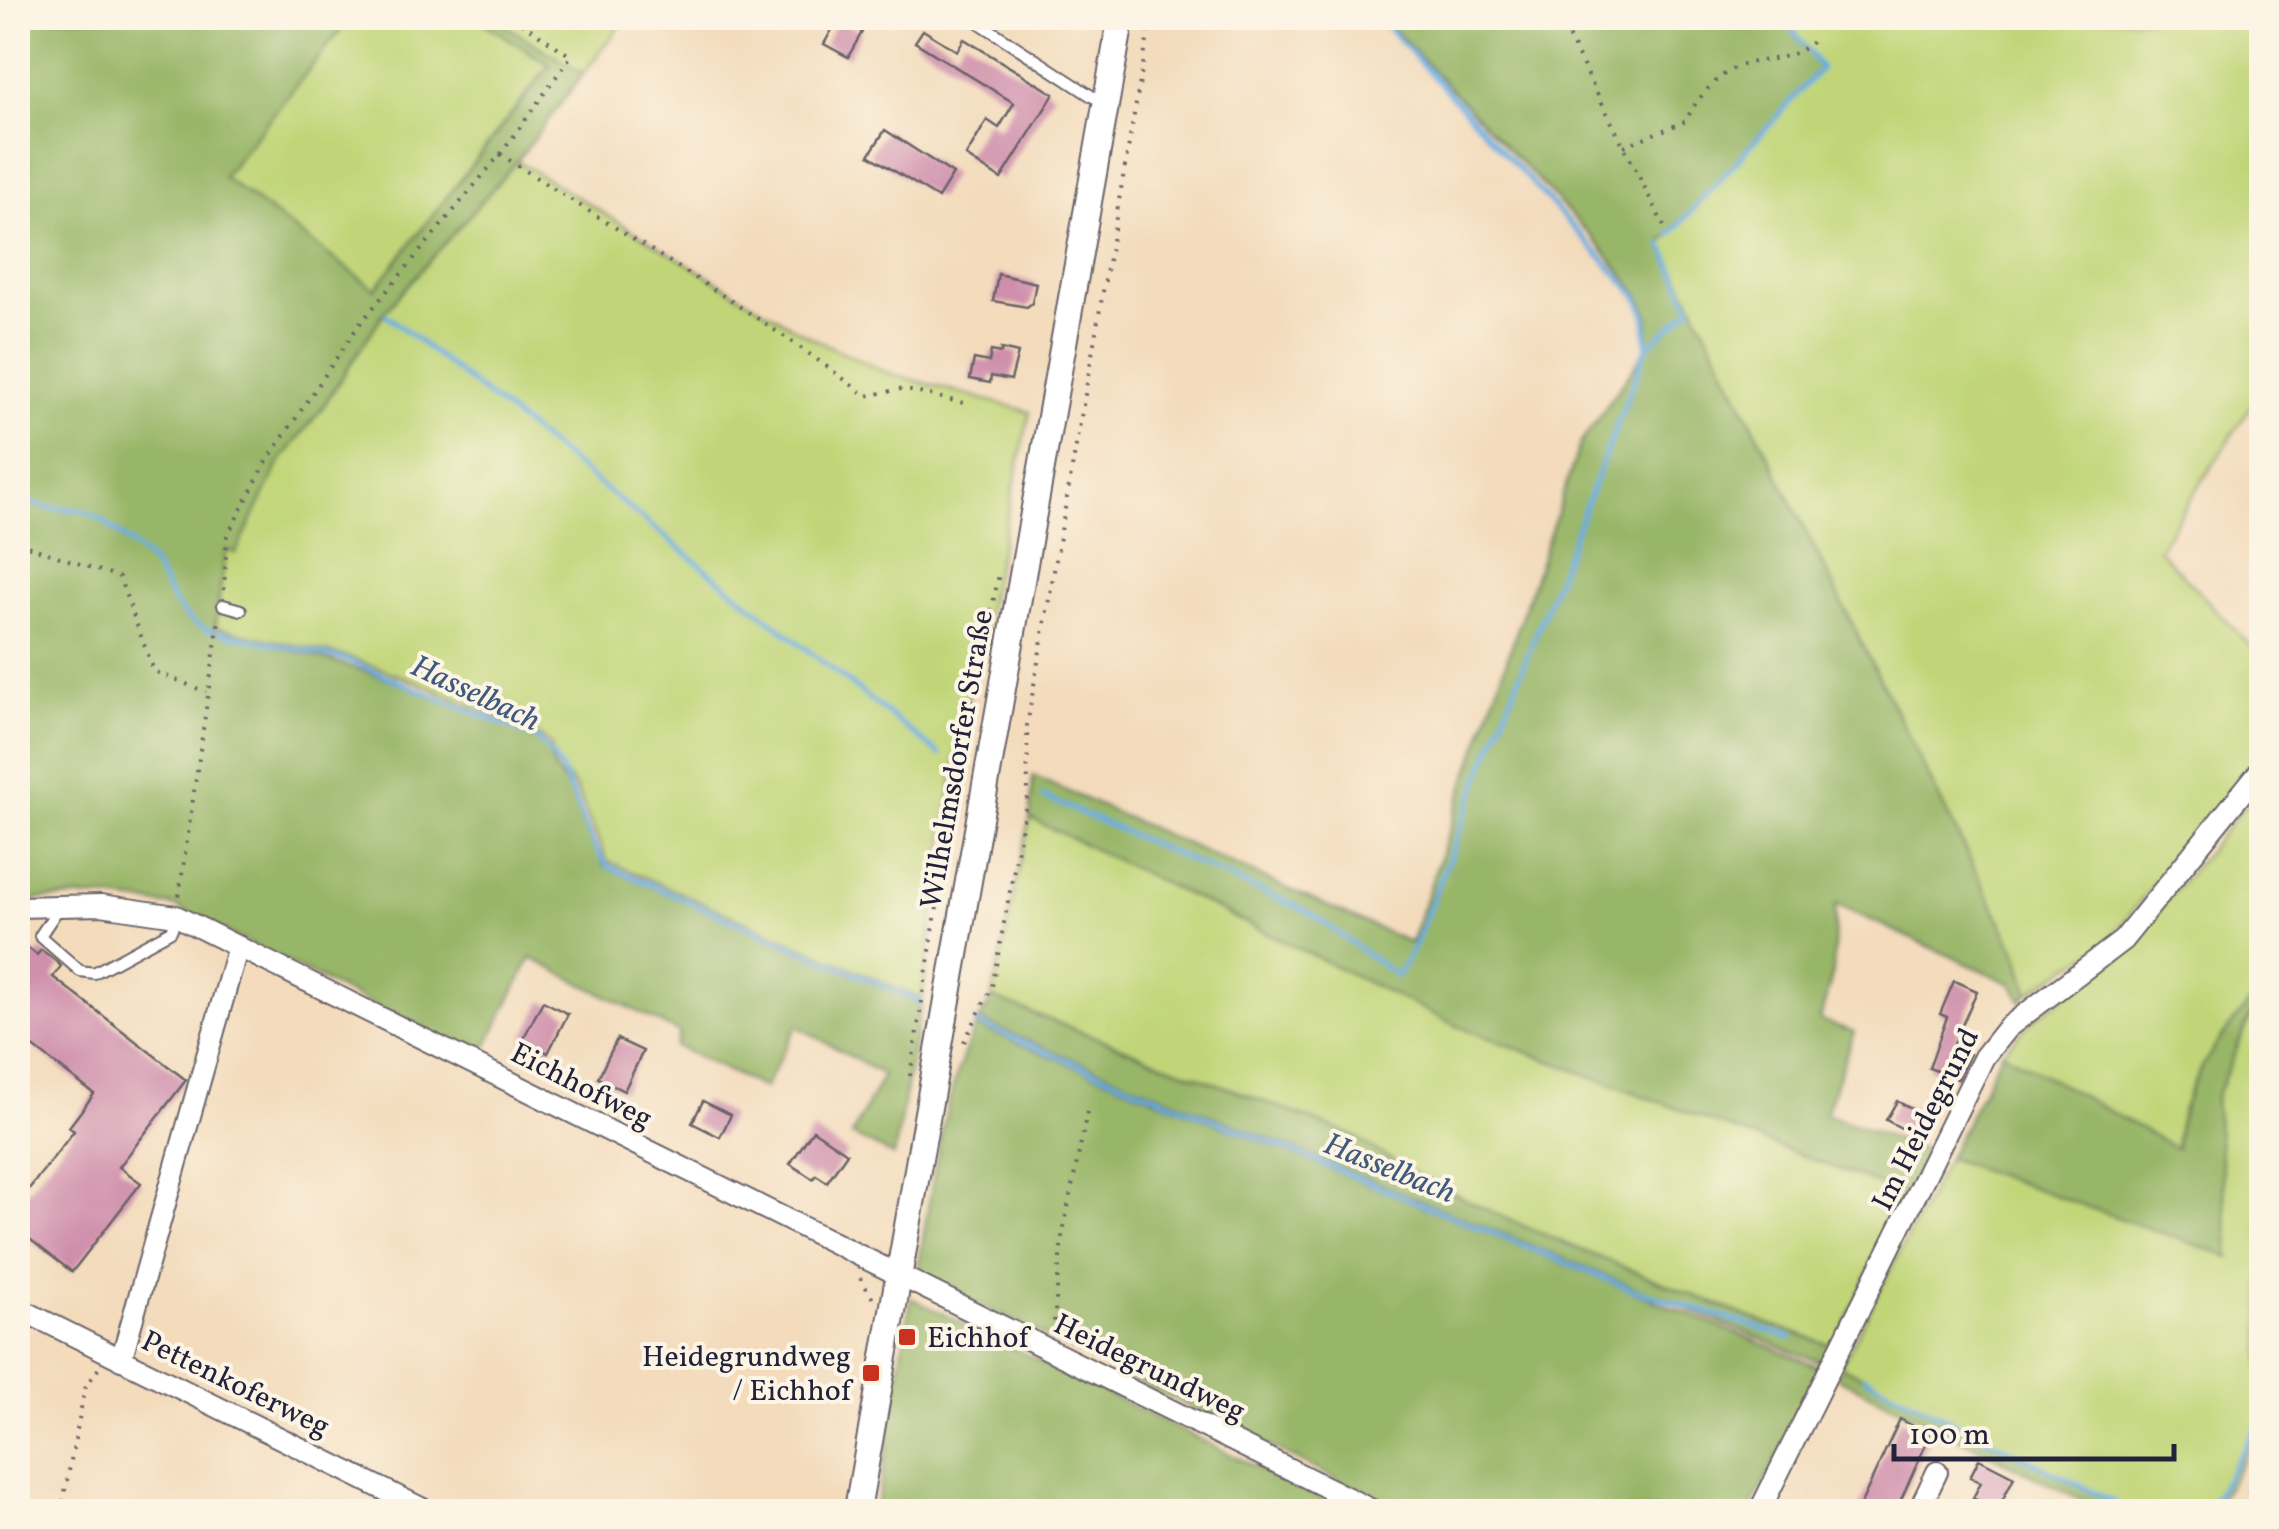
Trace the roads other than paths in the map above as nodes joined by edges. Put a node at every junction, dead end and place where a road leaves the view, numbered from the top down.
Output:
1 (972, 18) edge
2 (1121, 18) edge
3 (1105, 100) junction
4 (223, 606) road end
5 (241, 610) dead end
6 (2262, 768) edge
7 (60, 906) junction
8 (18, 907) edge
9 (176, 916) junction
10 (238, 946) junction
11 (898, 1278) junction
12 (18, 1308) edge
13 (115, 1357) junction
14 (1937, 1472) dead end
15 (429, 1512) edge
16 (857, 1512) edge
17 (1376, 1512) edge
18 (1759, 1512) edge
19 (1918, 1512) edge

1 - 3 lane
2 - 3 street, Wilhelmsdorfer Straße
3 - 11 street, Wilhelmsdorfer Straße
4 - 5 lane
6 - 18 street, Im Heidegrund
7 - 8 street, Eichhofweg
7 - 9 street, Eichhofweg
7 - 9 lane
9 - 10 street, Eichhofweg
10 - 11 street, Eichhofweg
10 - 13 street
11 - 16 street, Wilhelmsdorfer Straße
11 - 17 street, Heidegrundweg
12 - 13 street, Pettenkoferweg
13 - 15 street, Pettenkoferweg
14 - 19 street

